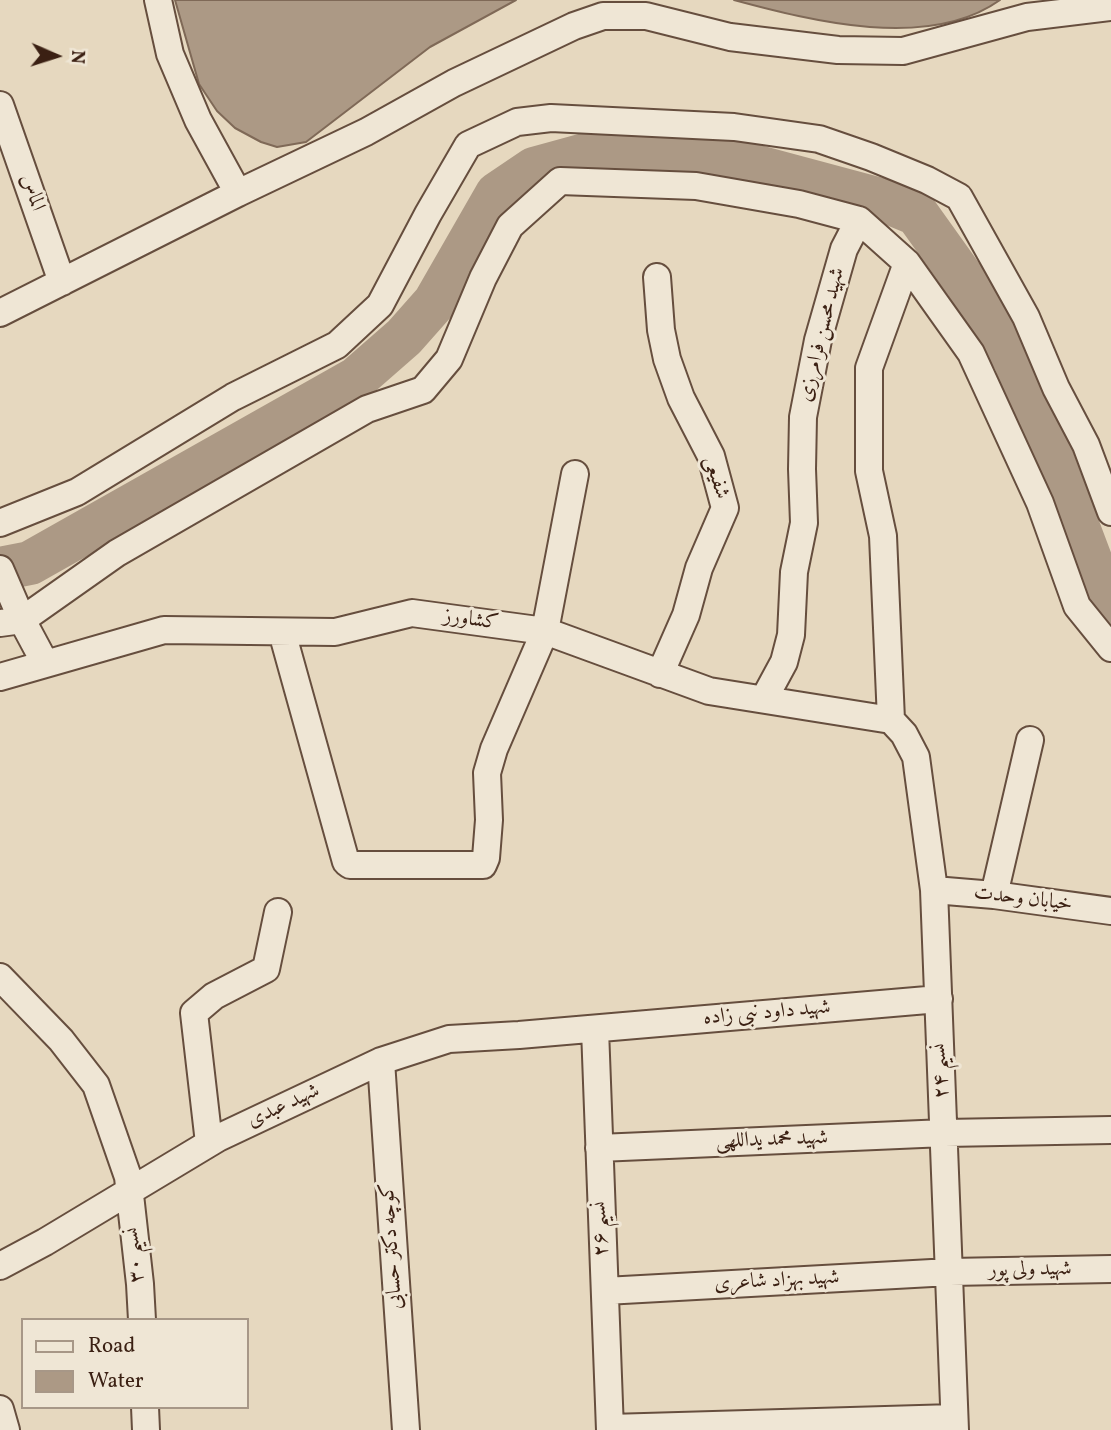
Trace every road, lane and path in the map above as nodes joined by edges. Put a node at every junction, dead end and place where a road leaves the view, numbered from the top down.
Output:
1 (158, 0) edge
2 (1111, 7) edge
3 (0, 105) edge
4 (238, 193) junction
5 (859, 220) junction
6 (907, 263) junction
7 (657, 278) dead end
8 (62, 282) junction
9 (0, 313) edge
10 (575, 474) dead end
11 (1111, 512) edge
12 (0, 523) edge
13 (0, 569) edge
14 (11, 622) edge
15 (545, 631) junction
16 (282, 632) junction
17 (1111, 648) edge
18 (45, 663) junction
19 (660, 674) junction
20 (0, 677) edge
21 (764, 699) junction
22 (891, 720) junction
23 (1030, 740) dead end
24 (934, 890) junction
25 (994, 895) junction
26 (1111, 911) edge
27 (278, 912) dead end
28 (0, 977) edge
29 (939, 999) junction
30 (595, 1029) junction
31 (381, 1061) junction
32 (1111, 1130) edge
33 (945, 1133) junction
34 (209, 1143) junction
35 (599, 1148) junction
36 (130, 1190) junction
37 (0, 1265) edge
38 (1111, 1269) edge
39 (950, 1272) junction
40 (605, 1291) junction
41 (142, 1318) edge
42 (0, 1409) edge
43 (145, 1409) edge
44 (955, 1424) edge
45 (610, 1429) edge
46 (6, 1430) edge
47 (146, 1430) edge
48 (406, 1430) edge

1 - 4 street
2 - 4 street
3 - 8 street, الماس
4 - 8 street
5 - 6 street
5 - 14 street
5 - 21 street, شهید محسن فرامرزی
6 - 17 street
6 - 22 street
7 - 19 street, شفیعی
8 - 9 street
10 - 15 street
11 - 12 street
13 - 14 street
14 - 18 street
15 - 16 street, کشاورز
15 - 16 street
15 - 19 street, کشاورز
16 - 18 street, کشاورز
18 - 20 street, کشاورز
19 - 21 street, کشاورز
21 - 22 street, کشاورز
22 - 24 street, نسیم ۲۴
23 - 25 street
24 - 25 street, خیابان وحدت
24 - 29 street, نسیم ۲۴
25 - 26 street, خیابان وحدت
27 - 34 street
28 - 36 street, نسیم ۳۰
29 - 30 street, شهید داود نبی زاده
29 - 33 street, نسیم ۲۴
30 - 31 street, شهید عبدی
30 - 35 street, نسیم ۲۶
31 - 34 street, شهید عبدی
31 - 48 street, کوچه دکتر حسابی
32 - 33 street, شهید محمد یداللهی
33 - 35 street, شهید محمد یداللهی
33 - 39 street, نسیم ۲۴
34 - 36 street, شهید عبدی
35 - 40 street, نسیم ۲۶
36 - 37 street, شهید عبدی
36 - 41 street, نسیم ۳۰
38 - 39 street, شهید ولی پور
39 - 40 street, شهید بهزاد شاعری
39 - 44 street, نسیم ۲۴
40 - 45 street, نسیم ۲۶
42 - 46 street
43 - 47 street
44 - 45 street

